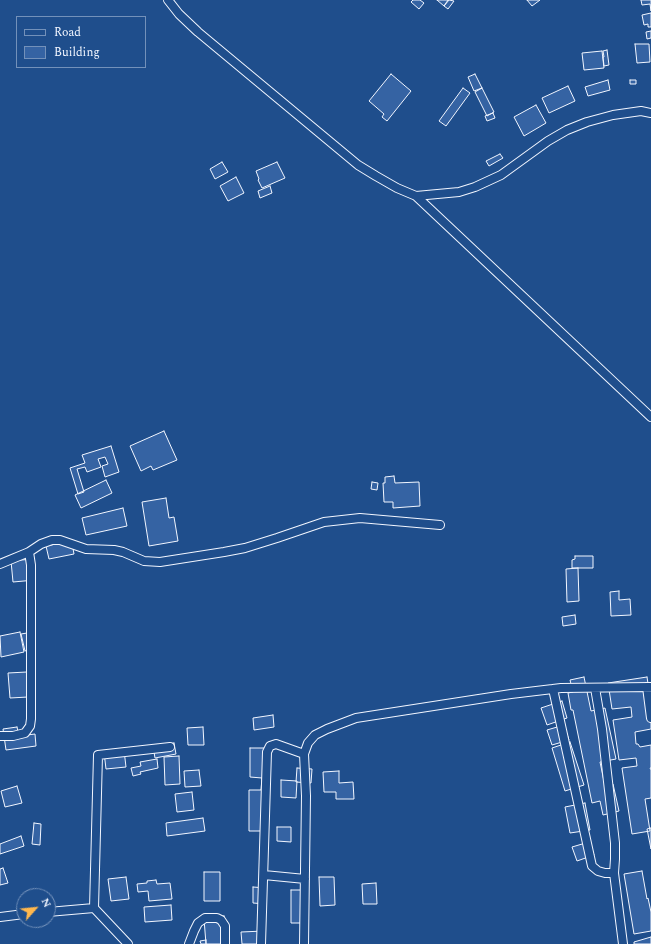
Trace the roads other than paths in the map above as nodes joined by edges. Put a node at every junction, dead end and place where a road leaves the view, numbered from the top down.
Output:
1 (168, 0) edge
2 (651, 113) edge
3 (416, 196) junction
4 (651, 417) edge
5 (440, 525) dead end
6 (29, 552) junction
7 (0, 564) edge
8 (649, 687) edge
9 (595, 688) junction
10 (553, 689) junction
11 (651, 718) edge
12 (0, 736) edge
13 (170, 747) dead end
14 (304, 754) junction
15 (614, 874) junction
16 (264, 875) junction
17 (305, 879) junction
18 (94, 908) junction
19 (56, 911) edge
20 (16, 915) edge
21 (0, 917) edge
22 (128, 944) edge
23 (189, 944) edge
24 (225, 944) edge
25 (261, 944) edge
26 (304, 944) edge
27 (623, 944) edge

1 - 3 street
2 - 3 street
3 - 4 street
5 - 6 street
6 - 7 street
6 - 12 street
8 - 9 street
8 - 11 street
9 - 10 street
9 - 15 street
10 - 14 street
10 - 15 street
13 - 18 street
14 - 16 street
14 - 17 street
15 - 27 street
16 - 17 street
16 - 25 street
17 - 26 street
18 - 19 street
18 - 22 street
20 - 21 street
23 - 24 street

